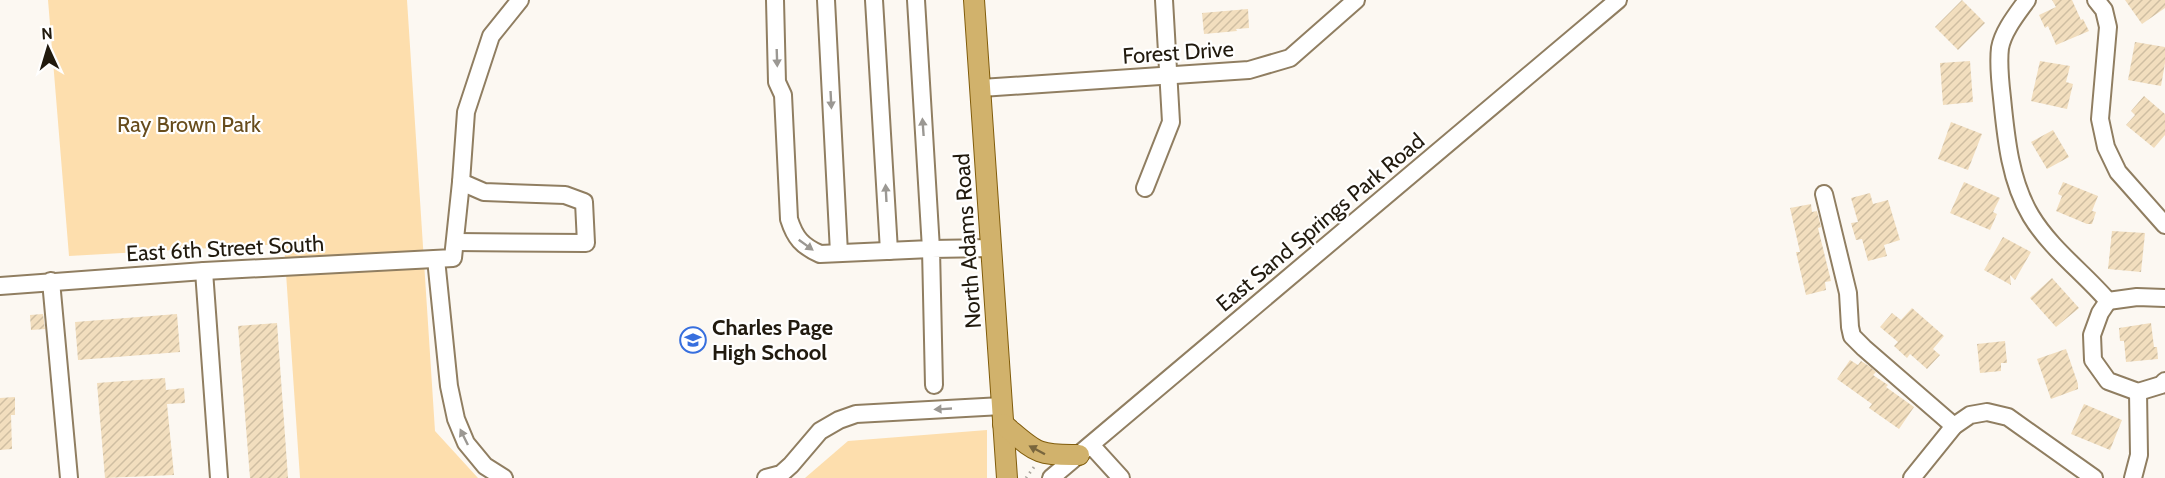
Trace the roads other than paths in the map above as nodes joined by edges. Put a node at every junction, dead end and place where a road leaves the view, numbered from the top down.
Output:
1 (520, 0) edge
2 (775, 0) edge
3 (826, 0) edge
4 (874, 0) edge
5 (916, 0) edge
6 (974, 0) edge
7 (1164, 0) edge
8 (1356, 0) edge
9 (1618, 0) edge
10 (2027, 0) edge
11 (2096, 0) edge
12 (1169, 76) junction
13 (981, 87) junction
14 (461, 182) junction
15 (1144, 188) dead end
16 (1824, 194) dead end
17 (2165, 225) edge
18 (992, 248) junction
19 (931, 249) junction
20 (889, 251) junction
21 (448, 253) junction
22 (839, 253) junction
23 (204, 271) junction
24 (51, 281) junction
25 (0, 286) edge
26 (2165, 299) edge
27 (2108, 301) junction
28 (2165, 381) edge
29 (934, 385) dead end
30 (2138, 392) junction
31 (1002, 415) junction
32 (1954, 426) junction
33 (1085, 450) junction
34 (69, 478) edge
35 (219, 478) edge
36 (504, 478) edge
37 (766, 478) edge
38 (1007, 478) edge
39 (1050, 478) edge
40 (1121, 478) edge
41 (1912, 478) edge
42 (2094, 478) edge
43 (2133, 478) edge

1 - 14 street
2 -> 22 street
3 -> 22 street
20 -> 4 street
19 -> 5 street
6 - 13 main road, North Adams Road
7 - 12 street
8 - 12 street, Forest Drive
9 - 33 street, East Sand Springs Park Road
10 - 27 street
11 - 17 street
12 - 13 street, Forest Drive
12 - 15 street
13 - 18 main road, North Adams Road
14 - 21 street
14 - 21 street, East 6th Street South
16 - 32 street
18 - 19 street
18 - 31 main road, North Adams Road
19 - 20 street
19 - 29 street
20 - 22 street
21 - 23 street, East 6th Street South
36 -> 21 street
23 - 24 street, East 6th Street South
23 - 35 street
24 - 25 street, East 6th Street South
24 - 34 street
26 - 27 street
27 - 30 street
28 - 30 street
30 - 43 street
33 -> 31 main road
31 -> 37 street
31 - 38 main road, North Adams Road
32 - 41 street
32 - 42 street
33 - 39 street, East Sand Springs Park Road
33 - 40 street

